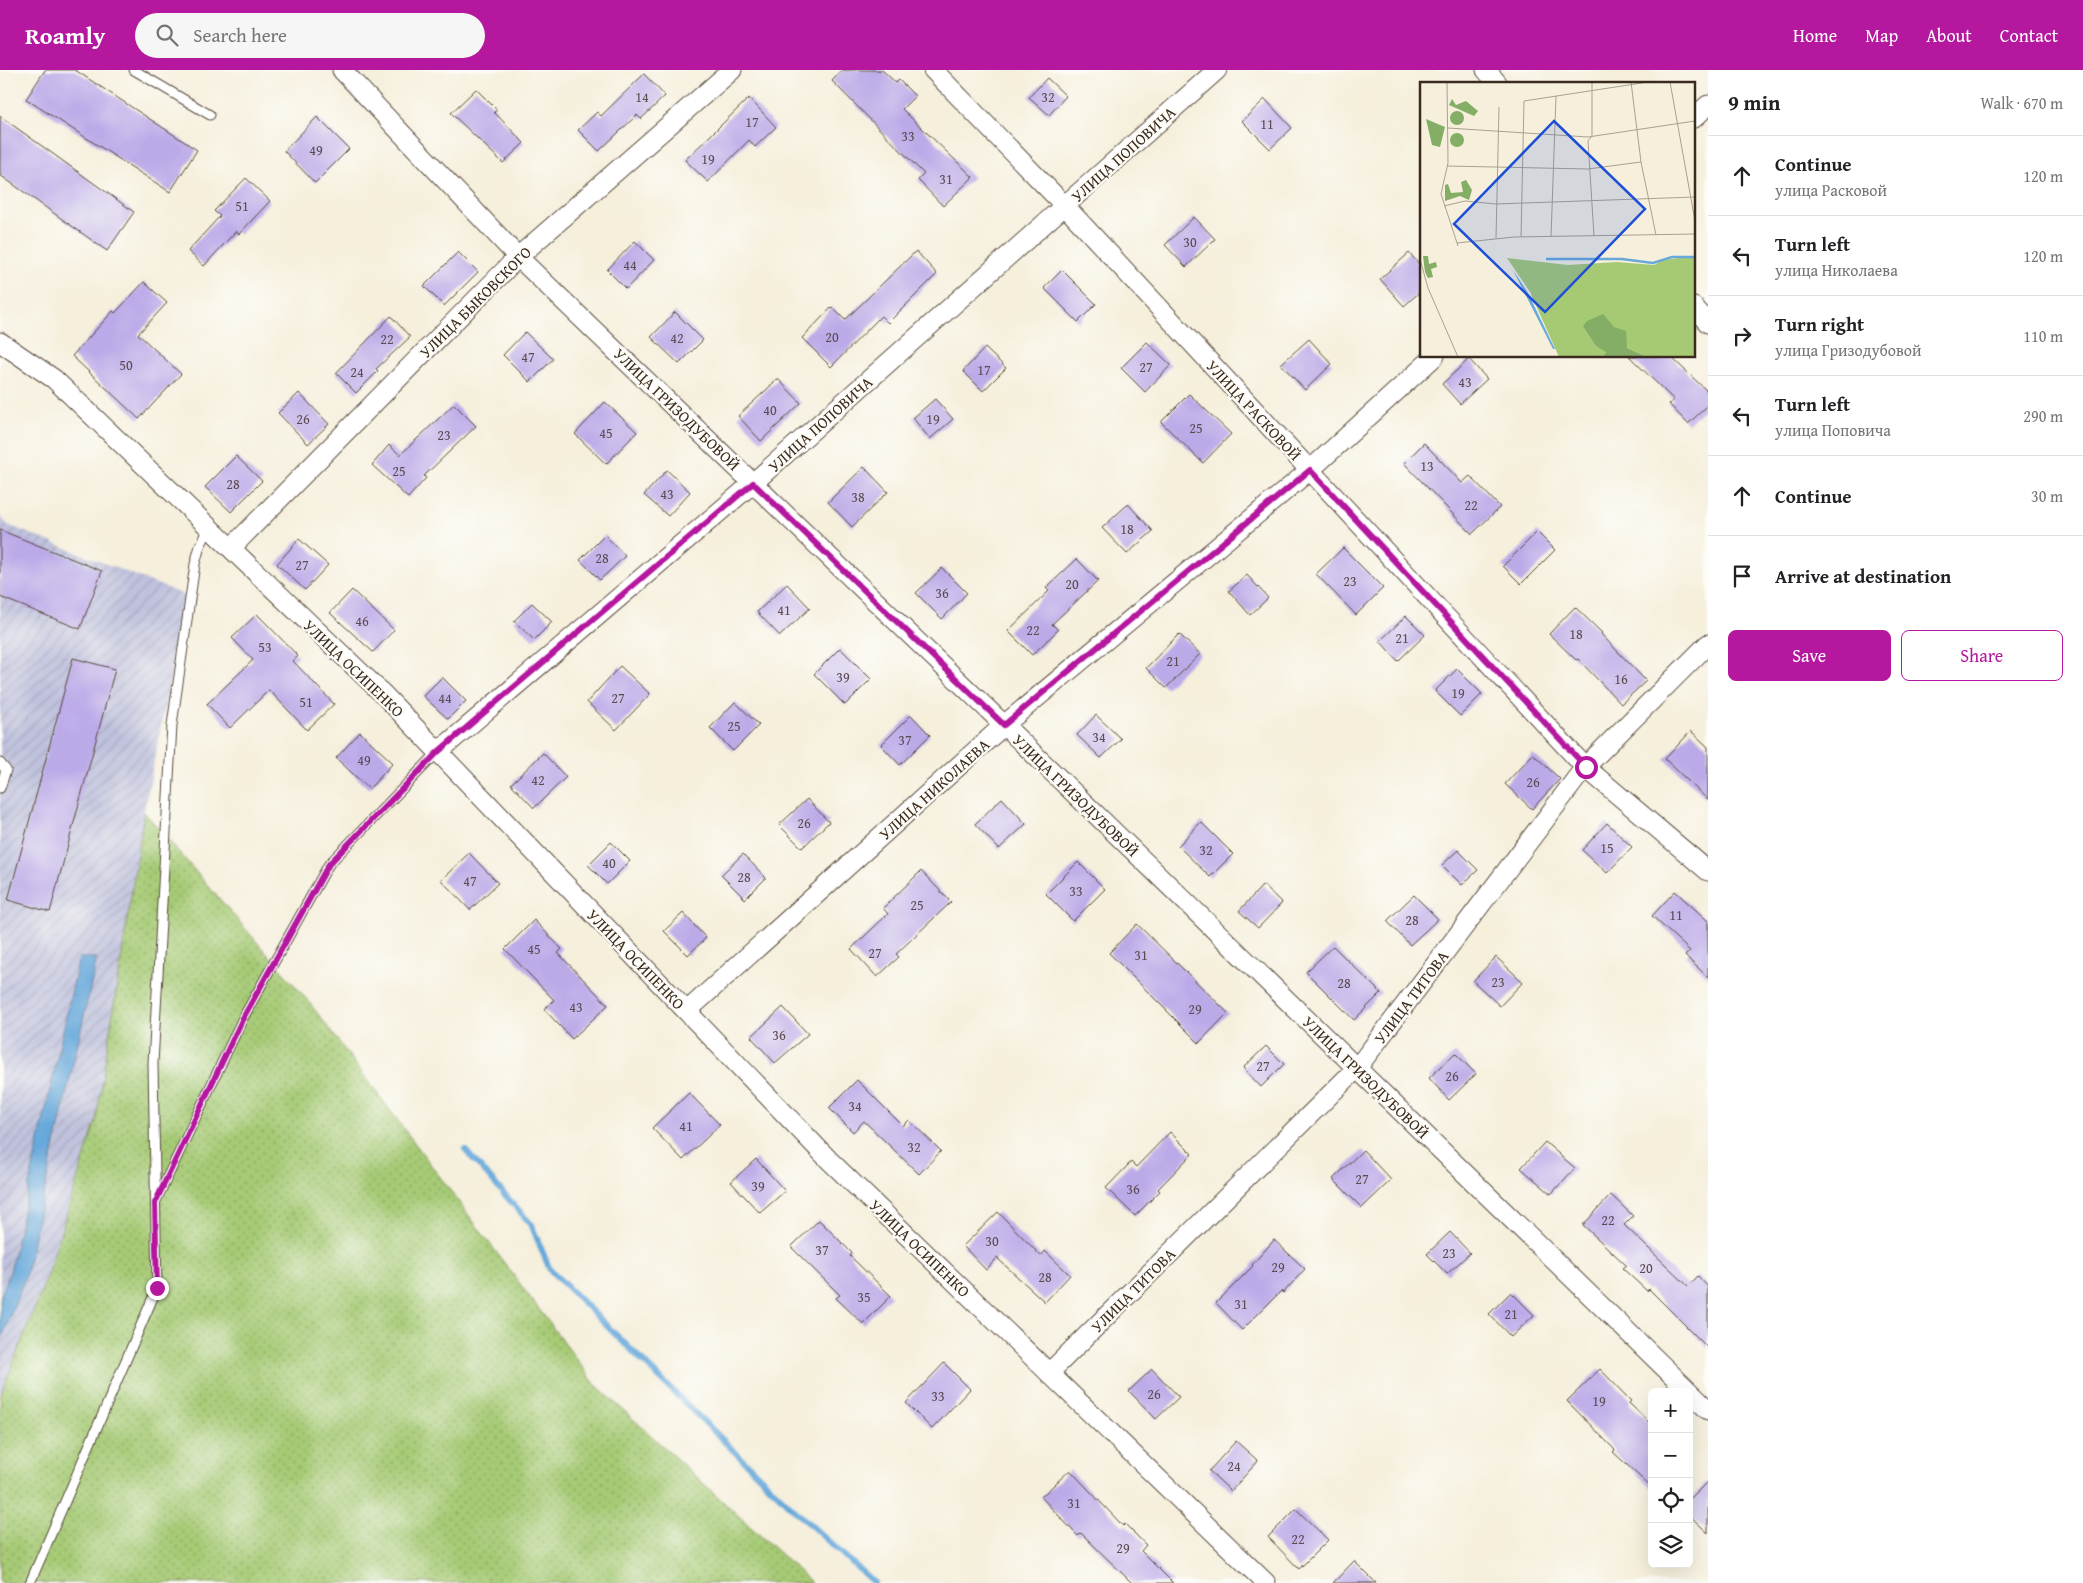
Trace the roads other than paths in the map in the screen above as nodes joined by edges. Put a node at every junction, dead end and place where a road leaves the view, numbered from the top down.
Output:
1 (134, 70) edge
2 (342, 70) edge
3 (732, 70) edge
4 (933, 70) edge
5 (1217, 70) edge
6 (1486, 70) edge
7 (1496, 82) edge
8 (1708, 105) edge
9 (210, 115) dead end
10 (1696, 116) edge
11 (1065, 206) junction
12 (518, 257) junction
13 (1696, 309) edge
14 (1708, 323) edge
15 (0, 342) edge
16 (1433, 358) edge
17 (1310, 470) junction
18 (753, 483) junction
19 (209, 529) junction
20 (231, 548) junction
21 (1708, 644) edge
22 (1004, 725) junction
23 (438, 752) junction
24 (0, 763) edge
25 (1586, 767) junction
26 (0, 788) edge
27 (1708, 871) edge
28 (687, 1011) junction
29 (1358, 1068) junction
30 (155, 1203) junction
31 (1050, 1373) junction
32 (1708, 1410) edge
33 (30, 1583) edge
34 (1266, 1583) edge

1 - 9 lane
2 - 12 street, УЛИЦА ГРИЗОДУБОВОЙ
3 - 12 street, УЛИЦА БЫКОВСКОГО
4 - 11 street, УЛИЦА РАСКОВОЙ
5 - 11 street, УЛИЦА ПОПОВИЧА
6 - 7 street
8 - 10 street
11 - 17 street, УЛИЦА РАСКОВОЙ
11 - 18 street, УЛИЦА ПОПОВИЧА
12 - 18 street, УЛИЦА ГРИЗОДУБОВОЙ
12 - 20 street, УЛИЦА БЫКОВСКОГО
13 - 14 street
15 - 19 street, УЛИЦА ОСИПЕНКО
16 - 17 street, УЛИЦА НИКОЛАЕВА
17 - 22 street, УЛИЦА НИКОЛАЕВА
17 - 25 street, УЛИЦА РАСКОВОЙ
18 - 22 street, УЛИЦА ГРИЗОДУБОВОЙ
18 - 23 street, УЛИЦА ПОПОВИЧА
19 - 20 street, УЛИЦА ОСИПЕНКО
19 - 30 lane
20 - 23 street, УЛИЦА ОСИПЕНКО
21 - 25 street, УЛИЦА ТИТОВА
22 - 28 street, УЛИЦА НИКОЛАЕВА
22 - 29 street, УЛИЦА ГРИЗОДУБОВОЙ
23 - 28 street, УЛИЦА ОСИПЕНКО
23 - 30 lane, УЛИЦА ПОПОВИЧА
24 - 26 lane
25 - 27 street, УЛИЦА РАСКОВОЙ
25 - 29 street, УЛИЦА ТИТОВА
28 - 31 street, УЛИЦА ОСИПЕНКО
29 - 31 street, УЛИЦА ТИТОВА
29 - 32 street, УЛИЦА ГРИЗОДУБОВОЙ
30 - 33 lane
31 - 34 street, УЛИЦА ОСИПЕНКО

